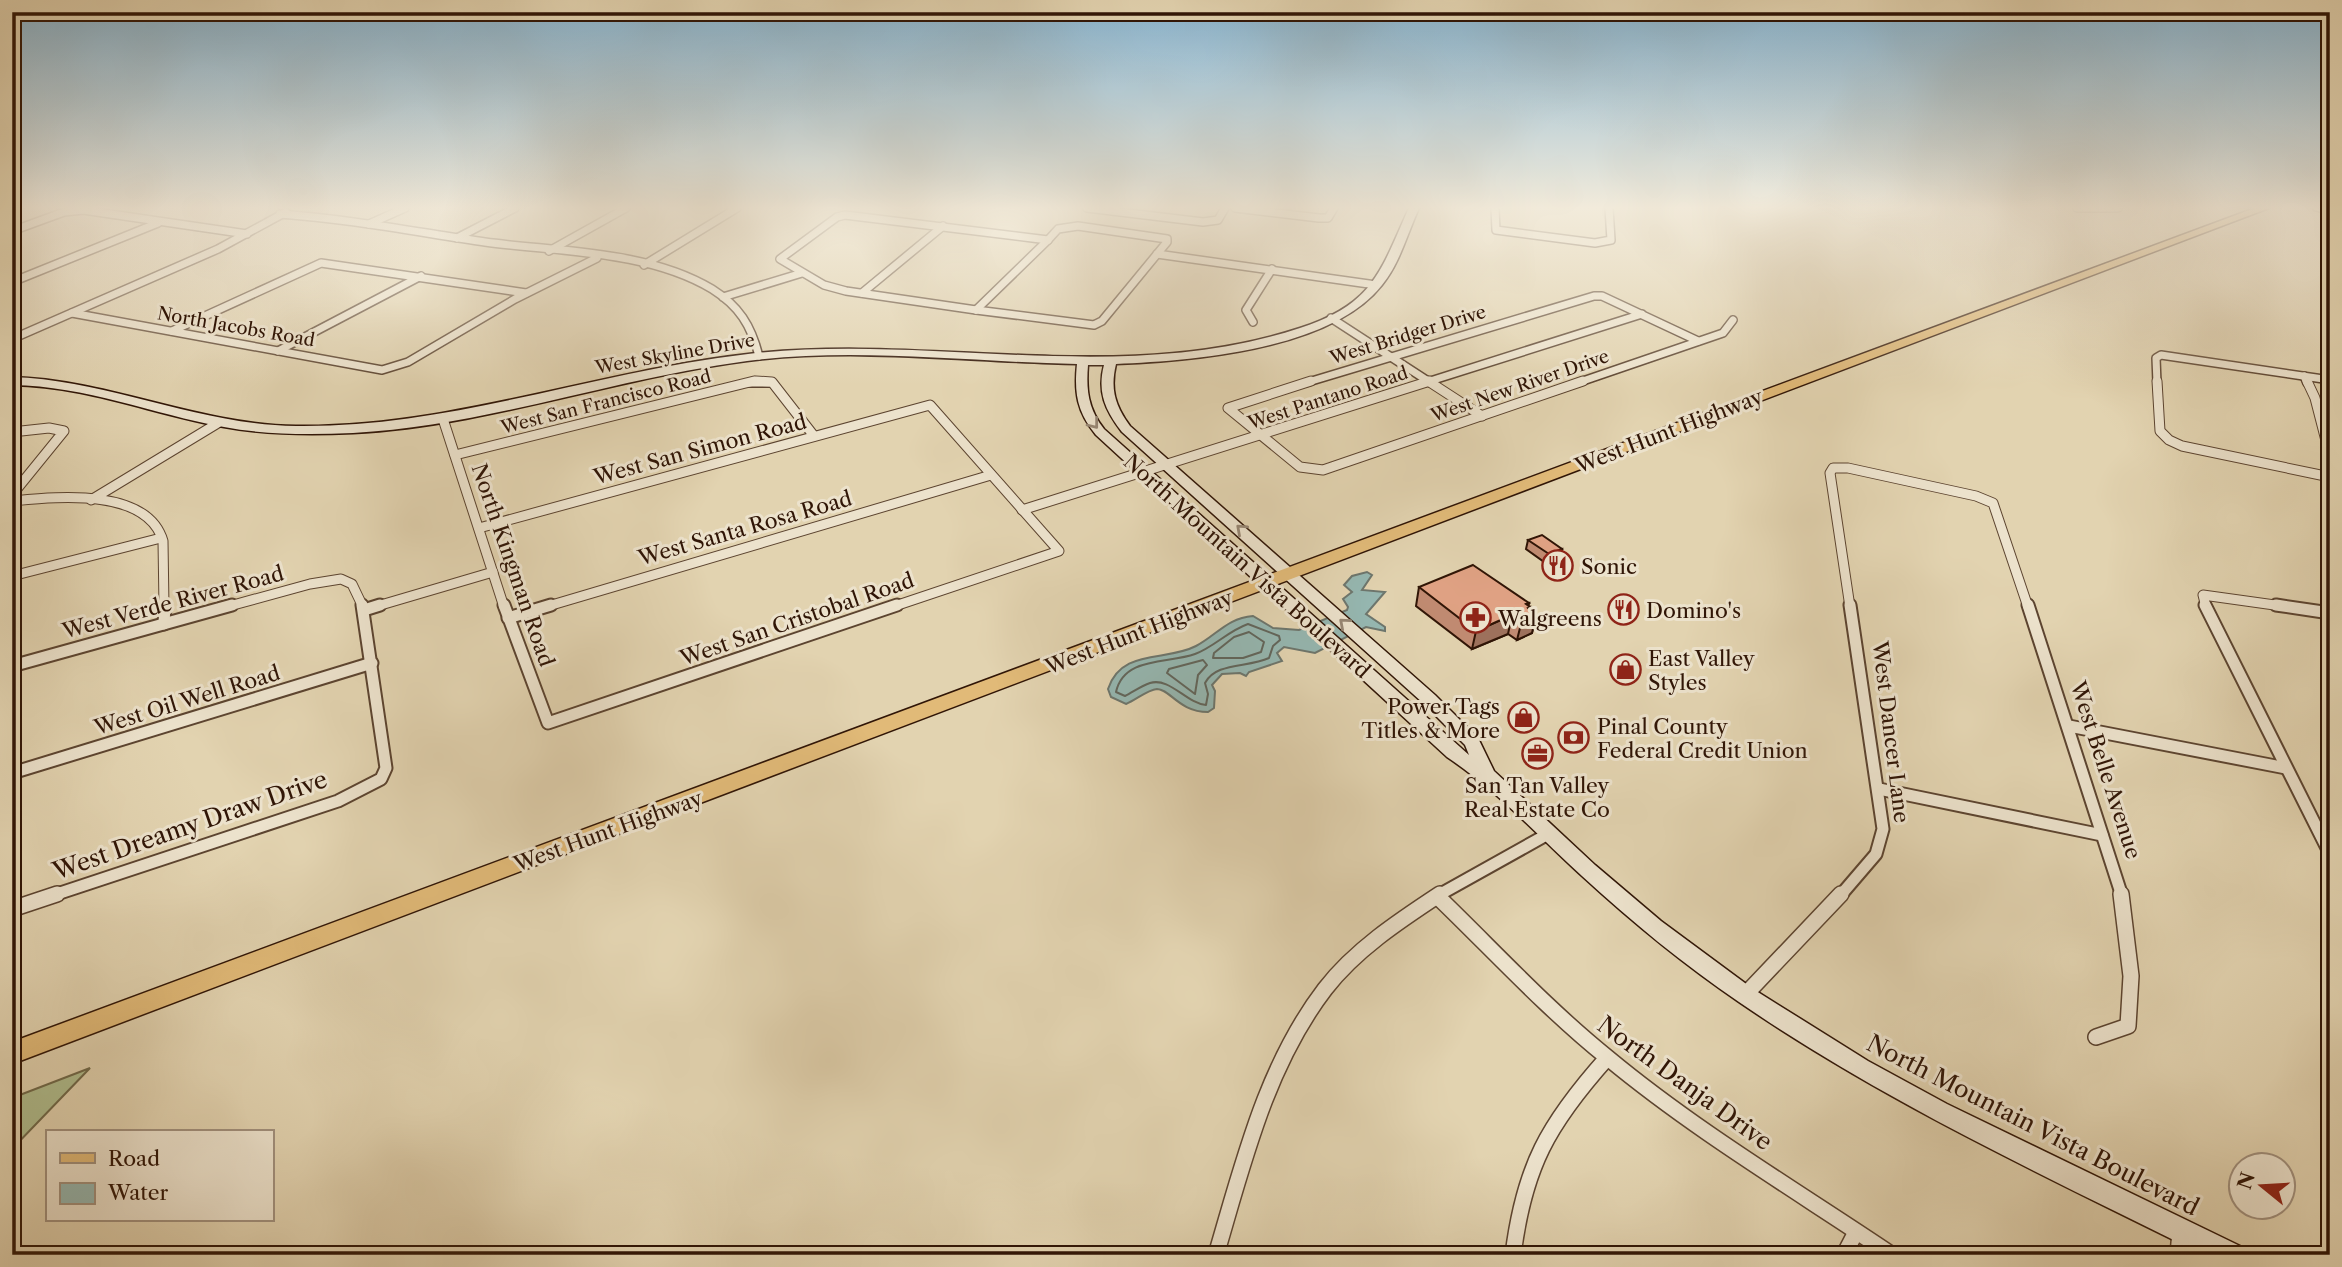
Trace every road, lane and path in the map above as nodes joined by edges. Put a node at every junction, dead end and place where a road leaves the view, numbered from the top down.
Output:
1 (49, 267) edge
2 (175, 267) edge
3 (312, 267) edge
4 (353, 267) edge
5 (578, 267) edge
6 (650, 267) edge
7 (793, 267) edge
8 (893, 267) edge
9 (1020, 267) edge
10 (1146, 267) edge
11 (1258, 267) edge
12 (1388, 267) edge
13 (2107, 267) edge
14 (1272, 269) junction
15 (802, 273) junction
16 (421, 276) junction
17 (12, 282) edge
18 (1376, 285) junction
19 (526, 293) junction
20 (862, 293) junction
21 (723, 297) junction
22 (976, 310) junction
23 (72, 313) junction
24 (1642, 314) junction
25 (1331, 318) junction
26 (1733, 320) dead end
27 (1253, 322) dead end
28 (172, 331) junction
29 (12, 340) edge
30 (1698, 341) junction
31 (278, 351) junction
32 (760, 356) junction
33 (1391, 357) junction
34 (1083, 360) junction
35 (1111, 360) junction
36 (2304, 376) junction
37 (2330, 380) edge
38 (12, 381) edge
39 (1430, 382) junction
40 (1482, 416) junction
41 (443, 419) junction
42 (219, 423) junction
43 (12, 432) edge
44 (814, 436) junction
45 (1260, 436) junction
46 (455, 456) junction
47 (2330, 456) edge
48 (1167, 465) junction
49 (1833, 468) joint
50 (1144, 472) junction
51 (992, 475) junction
52 (2330, 477) edge
53 (12, 495) edge
54 (91, 500) junction
55 (12, 501) edge
56 (1022, 510) junction
57 (479, 528) junction
58 (161, 538) junction
59 (494, 572) junction
60 (1292, 575) junction
61 (12, 576) edge
62 (1268, 583) junction
63 (364, 610) junction
64 (2330, 613) edge
65 (509, 618) junction
66 (164, 624) junction
67 (372, 663) junction
68 (12, 666) edge
69 (548, 723) joint
70 (2069, 726) junction
71 (2286, 768) junction
72 (12, 774) edge
73 (1487, 775) junction
74 (1879, 789) junction
75 (1548, 834) junction
76 (2102, 835) junction
77 (2330, 855) edge
78 (1438, 897) junction
79 (12, 909) edge
80 (1745, 995) junction
81 (2096, 1037) dead end
82 (12, 1053) edge
83 (1607, 1058) junction
84 (2180, 1231) junction
85 (1856, 1232) junction
86 (1216, 1255) edge
87 (1513, 1255) edge
88 (1844, 1255) edge
89 (1892, 1255) edge
90 (2178, 1255) edge
91 (2231, 1255) edge

1 - 17 street
2 - 23 street
3 - 28 street
4 - 16 street
5 - 19 street
6 - 21 street
7 - 15 street
8 - 20 street
9 - 22 street
10 - 22 street
11 - 14 street
12 - 18 street, West Skyline Drive
13 - 60 main road, West Hunt Highway
14 - 18 street
14 - 27 street
15 - 20 street
15 - 21 street
16 - 19 street
16 - 31 street
18 - 25 street, West Skyline Drive
19 - 31 street, North Jacobs Road
20 - 22 street
21 - 32 street
23 - 28 street, North Jacobs Road
23 - 29 street
24 - 30 street
24 - 33 street, West Bridger Drive
24 - 39 street, West Pantano Road
25 - 33 street
25 - 35 street, West Skyline Drive
26 - 30 street, West New River Drive
28 - 31 street, North Jacobs Road
30 - 40 street, West New River Drive
32 - 34 street, West Skyline Drive
32 - 41 street, West Skyline Drive
33 - 39 street
33 - 45 street, West Bridger Drive
34 - 35 street, West Skyline Drive
34 -> 50 street, North Mountain Vista Boulevard
35 - 48 street, North Mountain Vista Boulevard
36 - 37 street
36 - 47 street
36 - 52 street
38 - 42 street, West Skyline Drive
39 - 40 street
39 - 45 street, West Pantano Road
40 - 45 street, West New River Drive
41 - 42 street, West Skyline Drive
41 - 46 street, North Kingman Road
42 - 54 street
43 - 53 street
44 - 46 street, West San Francisco Road
44 - 51 street, West San Simon Road
44 - 57 street, West San Simon Road
45 - 48 street, West Pantano Road
46 - 57 street, North Kingman Road
48 - 50 street, West Pantano Road
60 -> 48 street, North Mountain Vista Boulevard
49 - 70 street, West Belle Avenue
49 - 74 street, West Dancer Lane
50 - 56 street, West Pantano Road
50 - 62 street, North Mountain Vista Boulevard
51 - 56 street
51 - 65 street, West Santa Rosa Road
54 - 55 street
54 - 58 street
56 - 69 street, West San Cristobal Road
57 - 59 street, North Kingman Road
58 - 61 street
58 - 66 street
59 - 63 street
59 - 65 street, North Kingman Road
60 - 62 main road, West Hunt Highway
73 -> 60 street, North Mountain Vista Boulevard
62 - 73 street, North Mountain Vista Boulevard
62 - 82 main road, West Hunt Highway
63 - 66 street, West Verde River Road
63 - 67 street
64 - 71 street
65 - 69 street, North Kingman Road
66 - 68 street, West Verde River Road
67 - 72 street, West Oil Well Road
67 - 79 street, West Dreamy Draw Drive
70 - 71 street
70 - 76 street, West Belle Avenue
71 - 77 street
73 - 75 street, North Mountain Vista Boulevard
74 - 76 street
74 - 80 street, West Dancer Lane
75 - 78 street
75 - 80 street, North Mountain Vista Boulevard
76 - 81 street, West Belle Avenue
78 - 83 street, North Danja Drive
78 - 86 street
80 - 84 street, North Mountain Vista Boulevard
83 - 85 street, North Danja Drive
83 - 87 street
84 - 90 street
84 - 91 street, North Mountain Vista Boulevard
85 - 88 street
85 - 89 street, North Danja Drive

